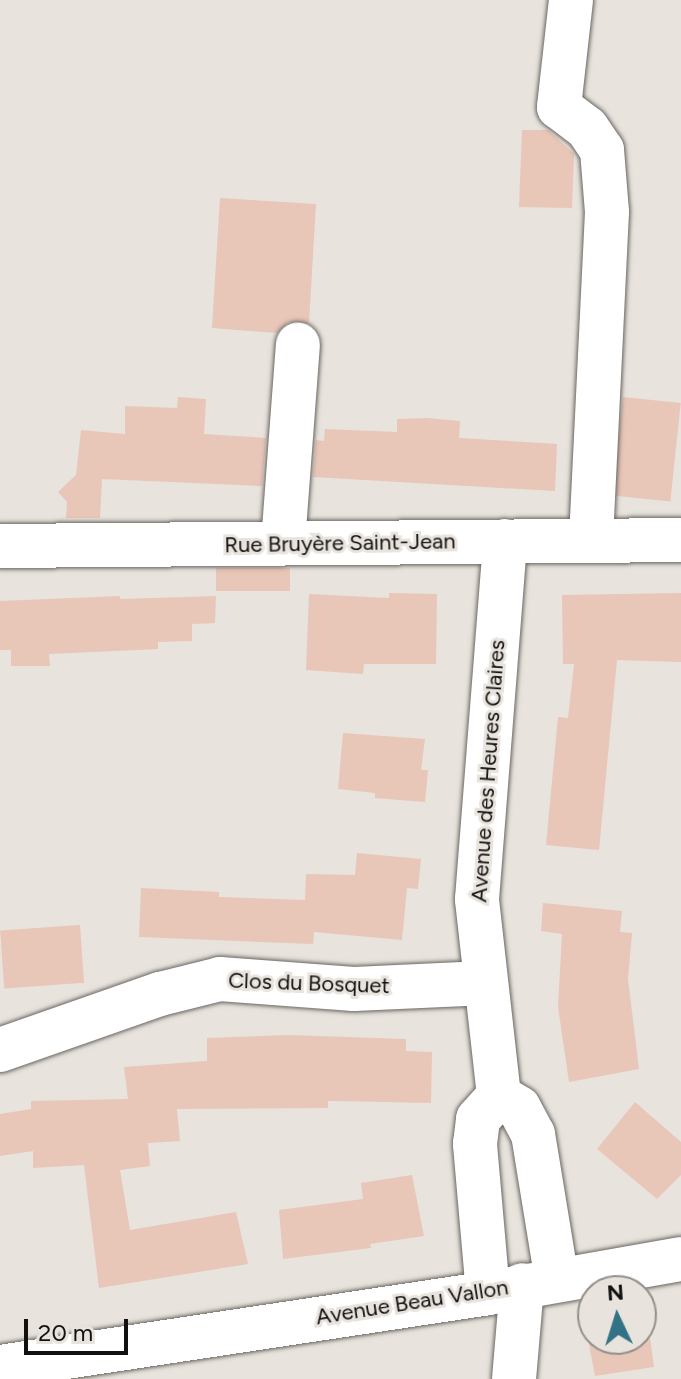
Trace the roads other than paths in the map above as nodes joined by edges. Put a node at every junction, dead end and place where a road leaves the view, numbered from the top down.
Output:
1 (571, 0) edge
2 (298, 345) dead end
3 (681, 540) edge
4 (505, 541) junction
5 (591, 541) junction
6 (283, 543) junction
7 (0, 546) edge
8 (486, 983) junction
9 (0, 1050) edge
10 (499, 1096) junction
11 (681, 1259) edge
12 (522, 1286) junction
13 (0, 1367) edge
14 (514, 1379) edge

1 - 5 street
2 - 6 street
3 - 5 street, Rue Bruyère Saint-Jean
4 - 5 street, Rue Bruyère Saint-Jean
4 - 6 street, Rue Bruyère Saint-Jean
4 - 8 street, Avenue des Heures Claires
6 - 7 street, Rue Bruyère Saint-Jean
8 - 9 street, Clos du Bosquet
8 - 10 street, Avenue des Heures Claires
10 - 12 street
10 - 12 street
11 - 12 street, Avenue Beau Vallon
12 - 13 street, Avenue Beau Vallon
12 - 14 street

